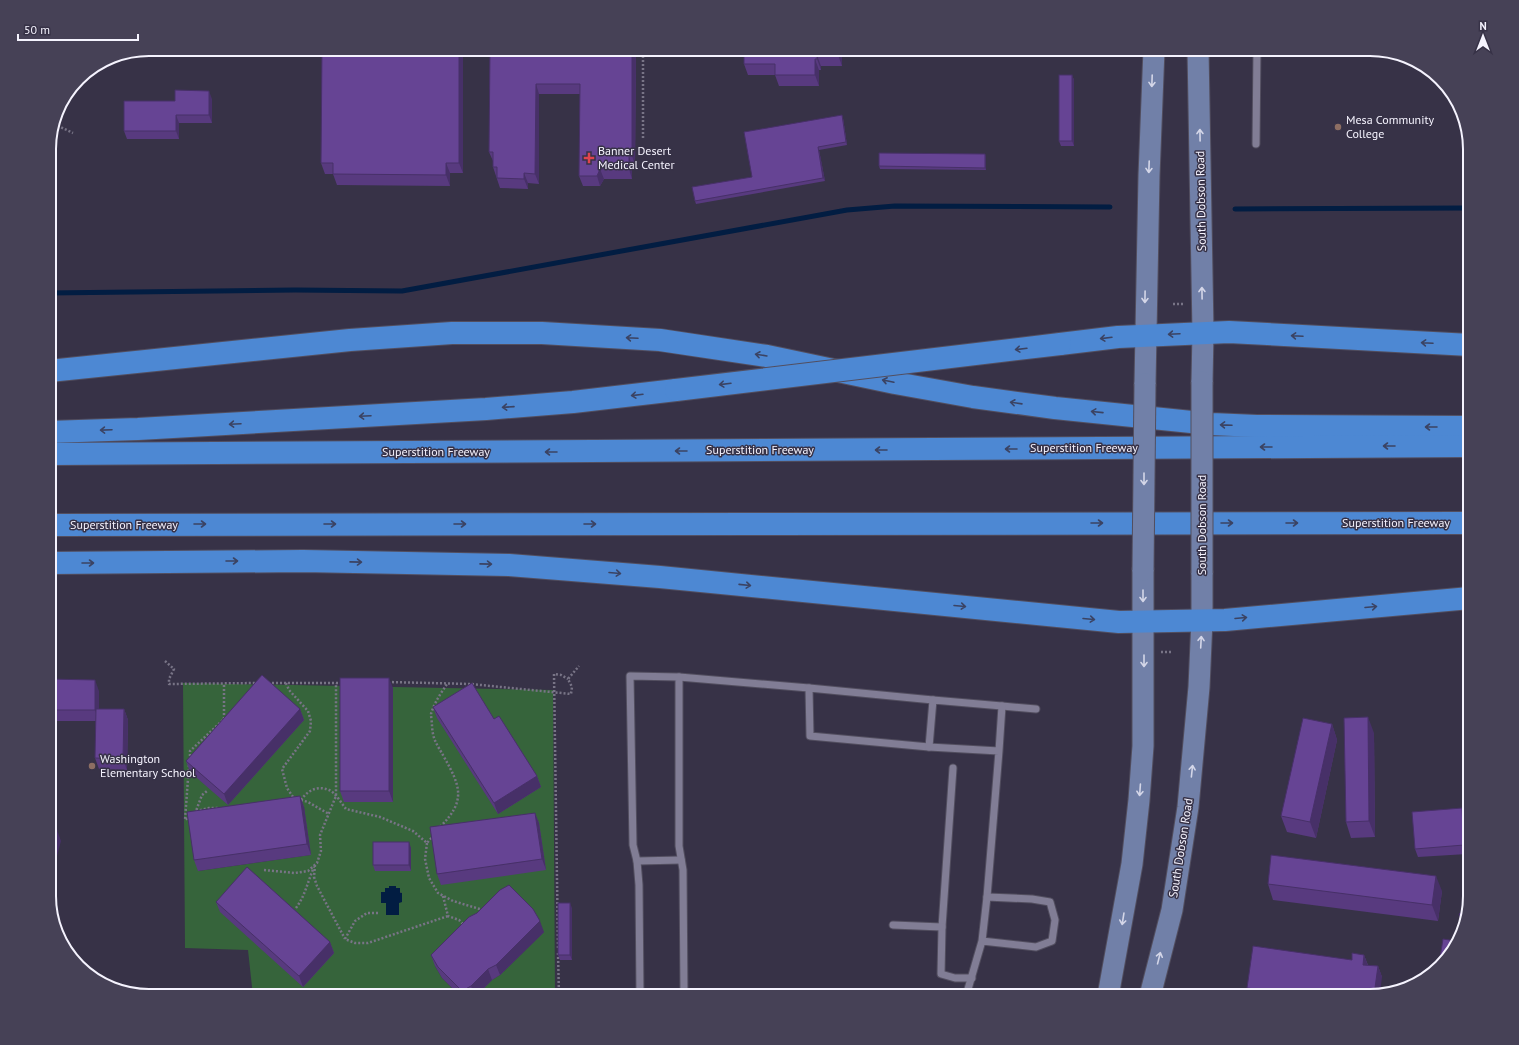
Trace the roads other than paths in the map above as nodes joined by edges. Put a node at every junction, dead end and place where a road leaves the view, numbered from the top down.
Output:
1 (1154, 56) edge
2 (1198, 56) edge
3 (1257, 56) edge
4 (1256, 144) dead end
5 (1203, 332) junction
6 (1145, 335) junction
7 (1463, 345) edge
8 (56, 370) edge
9 (1463, 427) edge
10 (56, 432) edge
11 (1463, 446) edge
12 (56, 454) edge
13 (1463, 523) edge
14 (56, 525) edge
15 (56, 563) edge
16 (1463, 599) edge
17 (1202, 620) junction
18 (1144, 622) junction
19 (679, 677) junction
20 (809, 688) junction
21 (933, 700) junction
22 (1002, 706) junction
23 (1036, 709) dead end
24 (929, 747) junction
25 (999, 751) junction
26 (953, 768) dead end
27 (681, 860) junction
28 (637, 861) junction
29 (988, 897) junction
30 (893, 925) dead end
31 (942, 927) junction
32 (982, 941) junction
33 (972, 978) junction
34 (640, 989) edge
35 (684, 989) edge
36 (968, 989) edge
37 (1109, 989) edge
38 (1152, 989) edge

1 -> 6 main road
5 -> 2 main road, South Dobson Road
3 - 4 lane
5 -> 6 highway
7 -> 5 highway
5 - 17 main road, South Dobson Road, bridge
6 -> 10 highway, bridge
6 -> 18 main road, bridge
9 -> 8 highway
11 -> 12 highway, Superstition Freeway
14 -> 13 highway, Superstition Freeway
15 -> 18 highway
17 -> 16 highway
17 - 18 highway
38 -> 17 main road, South Dobson Road
18 -> 37 main road
19 - 20 lane
19 - 27 lane
19 - 28 lane
20 - 21 lane
20 - 24 lane
21 - 22 lane
21 - 24 lane
22 - 23 lane
22 - 25 lane
24 - 25 lane
25 - 29 lane
26 - 31 lane
27 - 28 lane
27 - 35 lane
28 - 34 lane
29 - 32 lane
29 - 32 lane
30 - 31 lane
31 - 33 lane
32 - 33 lane
33 - 36 lane

